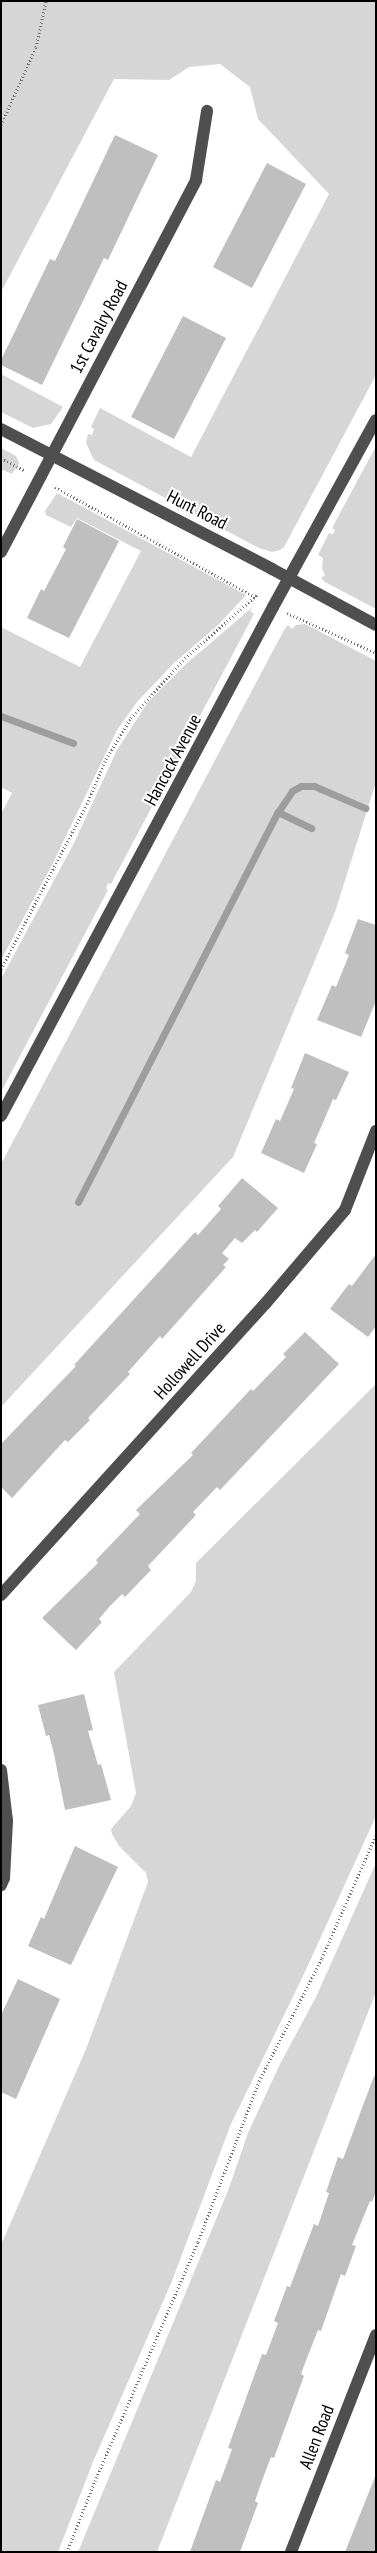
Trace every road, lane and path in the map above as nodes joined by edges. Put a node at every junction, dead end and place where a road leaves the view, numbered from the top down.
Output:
1 (46, 1) edge
2 (207, 111) dead end
3 (1, 125) edge
4 (376, 420) edge
5 (1, 429) edge
6 (53, 455) junction
7 (1, 458) edge
8 (40, 478) junction
9 (1, 552) edge
10 (290, 579) junction
11 (256, 597) junction
12 (273, 607) junction
13 (376, 625) edge
14 (376, 653) edge
15 (1, 969) edge
16 (1, 1116) edge
17 (376, 1132) edge
18 (1, 1595) edge
19 (1, 1770) edge
20 (376, 1835) edge
21 (1, 1885) edge
22 (376, 2335) edge
23 (67, 2552) edge
24 (291, 2552) edge

1 - 3 path
2 - 6 street, 1st Cavalry Road
4 - 10 street, Hancock Avenue
5 - 6 street, Hunt Road
6 - 8 street, 1st Cavalry Road
6 - 10 street, Hunt Road
7 - 8 path
8 - 9 street, 1st Cavalry Road
8 - 11 path
10 - 12 street, Hancock Avenue
10 - 13 street, Hunt Road
11 - 12 path
11 - 15 path
12 - 14 path
12 - 16 street, Hancock Avenue
17 - 18 street, Hollowell Drive
19 - 21 street
20 - 23 path
22 - 24 street, Allen Road

